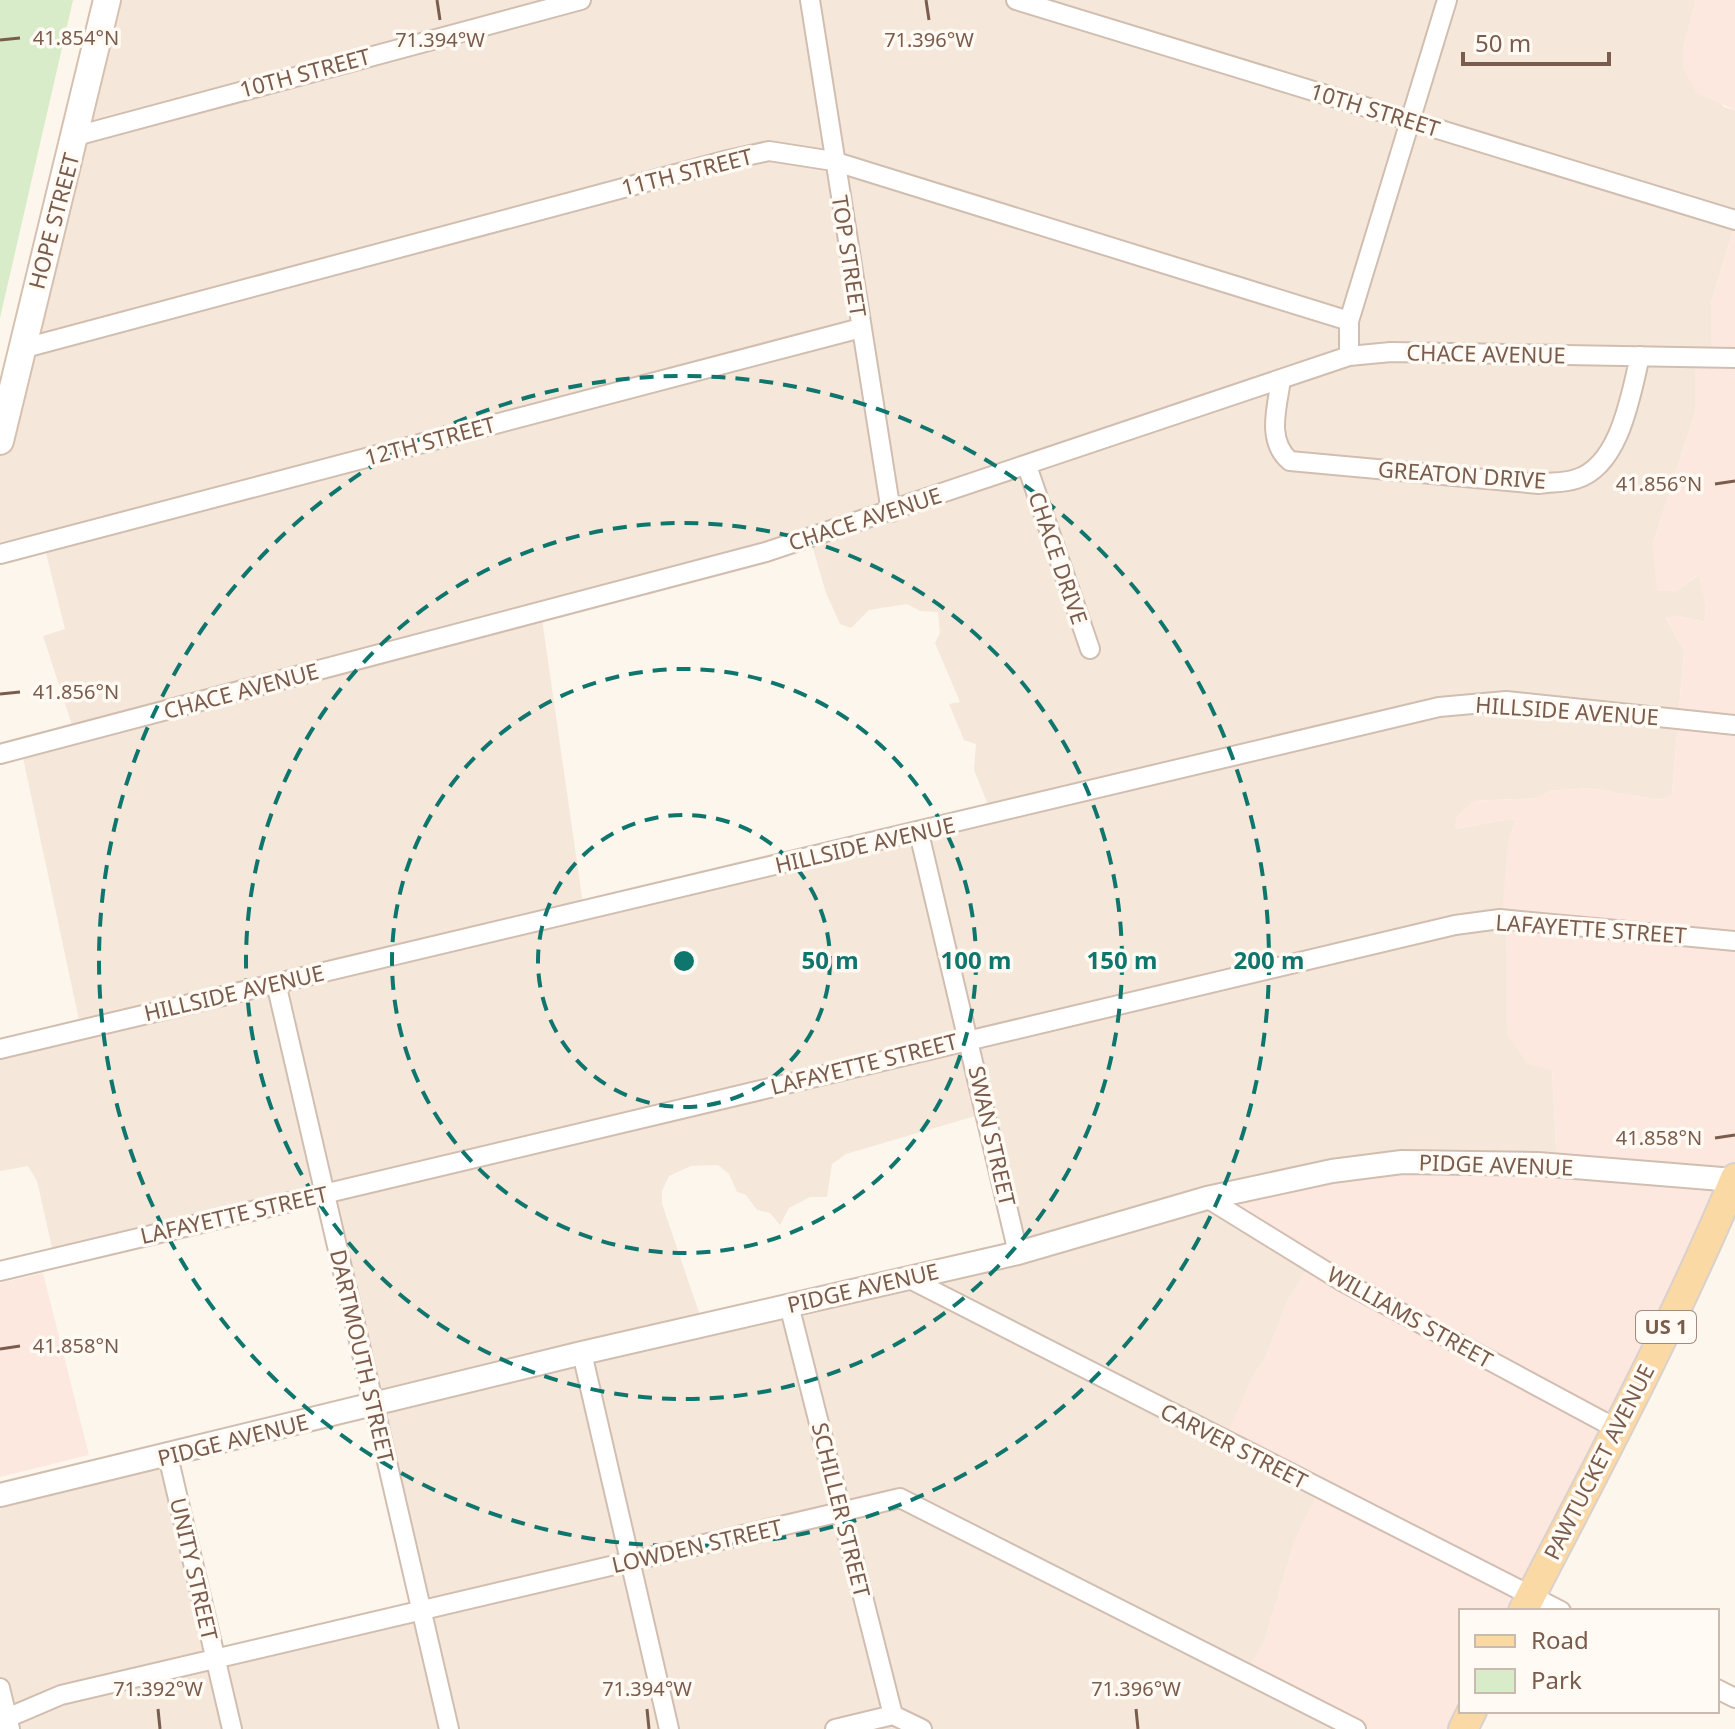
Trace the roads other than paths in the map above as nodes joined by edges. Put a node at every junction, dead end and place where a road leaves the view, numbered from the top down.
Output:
1 (107, 0) edge
2 (581, 0) edge
3 (810, 0) edge
4 (1016, 0) edge
5 (1447, 0) edge
6 (1410, 121) junction
7 (76, 136) junction
8 (833, 161) junction
9 (1735, 220) edge
10 (1349, 321) junction
11 (861, 328) junction
12 (21, 349) junction
13 (1349, 356) junction
14 (1640, 356) junction
15 (1735, 358) edge
16 (1281, 380) junction
17 (0, 441) edge
18 (1027, 466) junction
19 (891, 512) junction
20 (0, 554) edge
21 (1090, 649) dead end
22 (1735, 725) edge
23 (0, 754) edge
24 (919, 833) junction
25 (1735, 941) edge
26 (276, 983) junction
27 (970, 1038) junction
28 (0, 1049) edge
29 (1735, 1179) edge
30 (325, 1194) junction
31 (1207, 1198) junction
32 (1735, 1201) edge
33 (1716, 1226) junction
34 (1018, 1253) junction
35 (0, 1271) edge
36 (908, 1278) junction
37 (789, 1305) junction
38 (582, 1353) junction
39 (374, 1406) junction
40 (1617, 1429) junction
41 (168, 1456) junction
42 (0, 1495) edge
43 (842, 1511) junction
44 (630, 1561) junction
45 (1527, 1604) edge
46 (1551, 1609) edge
47 (421, 1610) junction
48 (215, 1658) junction
49 (0, 1688) edge
50 (893, 1715) junction
51 (6, 1723) edge
52 (232, 1729) edge
53 (449, 1729) edge
54 (669, 1729) edge
55 (835, 1729) edge
56 (922, 1729) edge
57 (1356, 1729) edge

1 - 7 main road, HOPE STREET
2 - 7 street, 10TH STREET
3 - 8 street, TOP STREET
4 - 6 street, 10TH STREET
5 - 6 street
6 - 9 street, 10TH STREET
6 - 10 street
7 - 12 main road, HOPE STREET
8 - 10 street, 11TH STREET
8 - 11 street, TOP STREET
8 - 12 street, 11TH STREET
10 - 13 street
11 - 19 street, TOP STREET
11 - 20 street, 12TH STREET
12 - 17 main road, HOPE STREET
13 - 14 street, CHACE AVENUE
13 - 16 street, CHACE AVENUE
14 - 15 street, CHACE AVENUE
14 - 16 street, GREATON DRIVE
16 - 18 street, CHACE AVENUE
18 - 19 street, CHACE AVENUE
18 - 21 street, CHACE DRIVE
19 - 23 street, CHACE AVENUE
22 - 24 street, HILLSIDE AVENUE
24 - 26 street, HILLSIDE AVENUE
24 - 27 street, SWAN STREET
25 - 27 street, LAFAYETTE STREET
26 - 28 street, HILLSIDE AVENUE
26 - 30 street, DARTMOUTH STREET
27 - 30 street, LAFAYETTE STREET
27 - 34 street, SWAN STREET
29 - 31 street, PIDGE AVENUE
29 - 33 main road, PAWTUCKET AVENUE / US 1
30 - 35 street, LAFAYETTE STREET
30 - 39 street, DARTMOUTH STREET
31 - 34 street, PIDGE AVENUE
31 - 40 street, WILLIAMS STREET
32 - 33 main road, PAWTUCKET AVENUE / US 1
33 - 40 main road, PAWTUCKET AVENUE / US 1
34 - 36 street, PIDGE AVENUE
36 - 37 street, PIDGE AVENUE
36 - 45 street, CARVER STREET
37 - 38 street, PIDGE AVENUE
37 - 43 street, SCHILLER STREET
38 - 39 street, PIDGE AVENUE
38 - 44 street
39 - 41 street, PIDGE AVENUE
39 - 47 street, DARTMOUTH STREET
40 - 45 main road, PAWTUCKET AVENUE / US 1
41 - 42 street, PIDGE AVENUE
41 - 48 street, UNITY STREET
43 - 44 street, LOWDEN STREET
43 - 50 street, SCHILLER STREET
43 - 57 street, LOWDEN STREET
44 - 47 street, LOWDEN STREET
44 - 54 street
45 - 46 street, CARVER STREET
47 - 48 street, LOWDEN STREET
47 - 53 street, DARTMOUTH STREET
48 - 51 street, LOWDEN STREET
48 - 52 street, UNITY STREET
49 - 51 street
50 - 55 street
50 - 56 street

